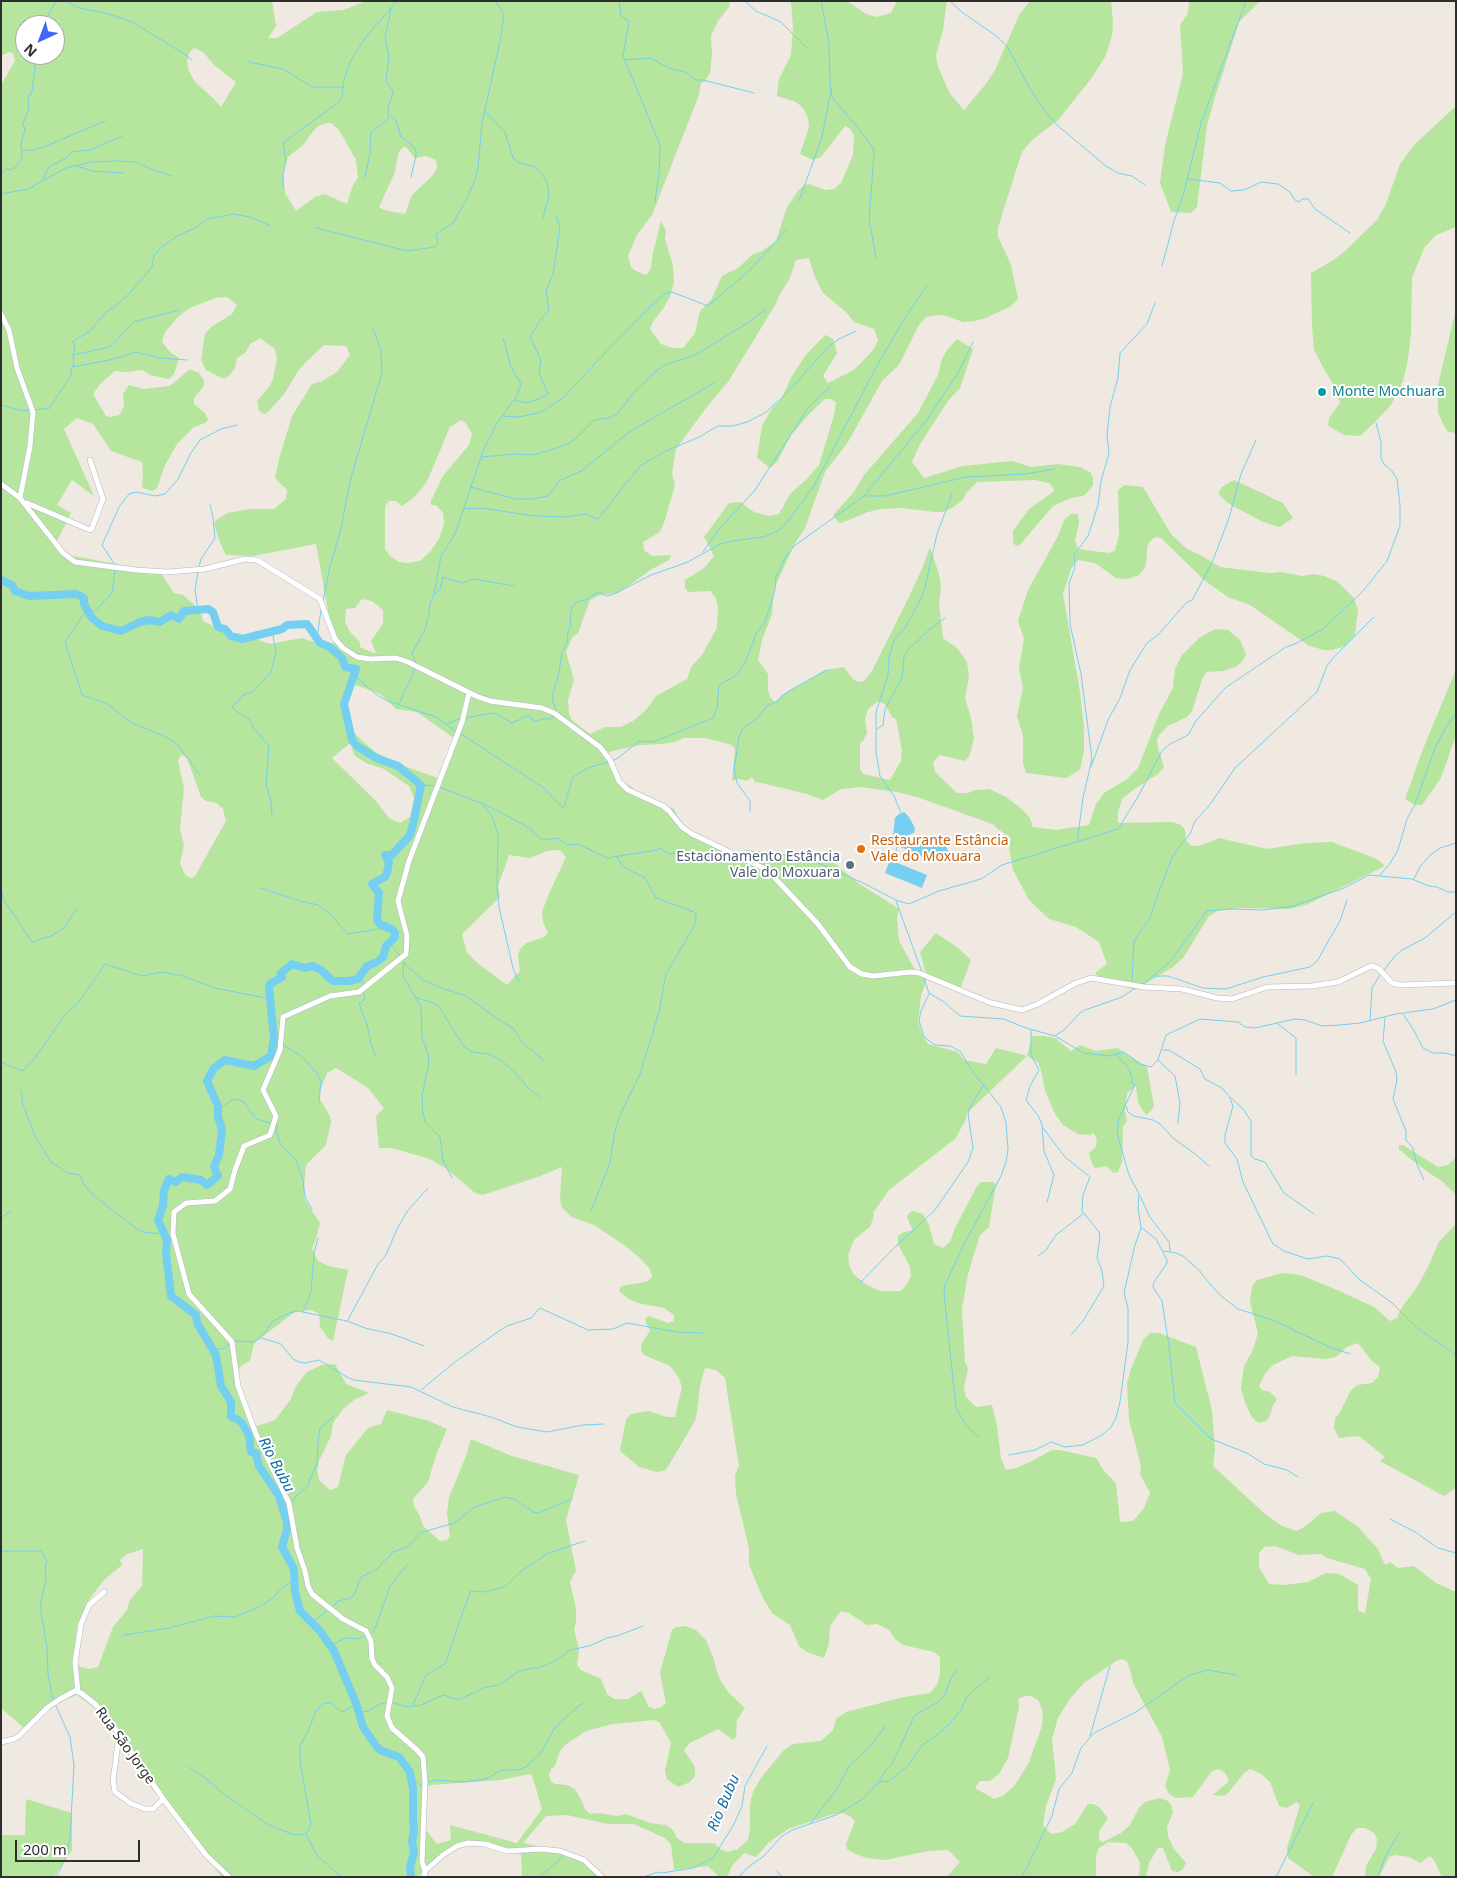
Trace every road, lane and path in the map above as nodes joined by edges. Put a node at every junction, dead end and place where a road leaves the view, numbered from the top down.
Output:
1 (1, 314) edge
2 (90, 460) dead end
3 (1, 484) edge
4 (22, 500) junction
5 (469, 693) junction
6 (1456, 983) edge
7 (104, 1592) dead end
8 (78, 1692) junction
9 (119, 1734) junction
10 (1, 1742) edge
11 (164, 1799) junction
12 (424, 1874) edge
13 (229, 1877) edge
14 (602, 1877) edge

1 - 4 street
2 - 4 street
3 - 4 street
4 - 5 street
5 - 6 street
5 - 12 street
7 - 8 street
8 - 9 street, Rua São Jorge
8 - 10 street
9 - 11 street, Rua São Jorge
9 - 11 street
11 - 13 street, Rua São Jorge
12 - 14 street

